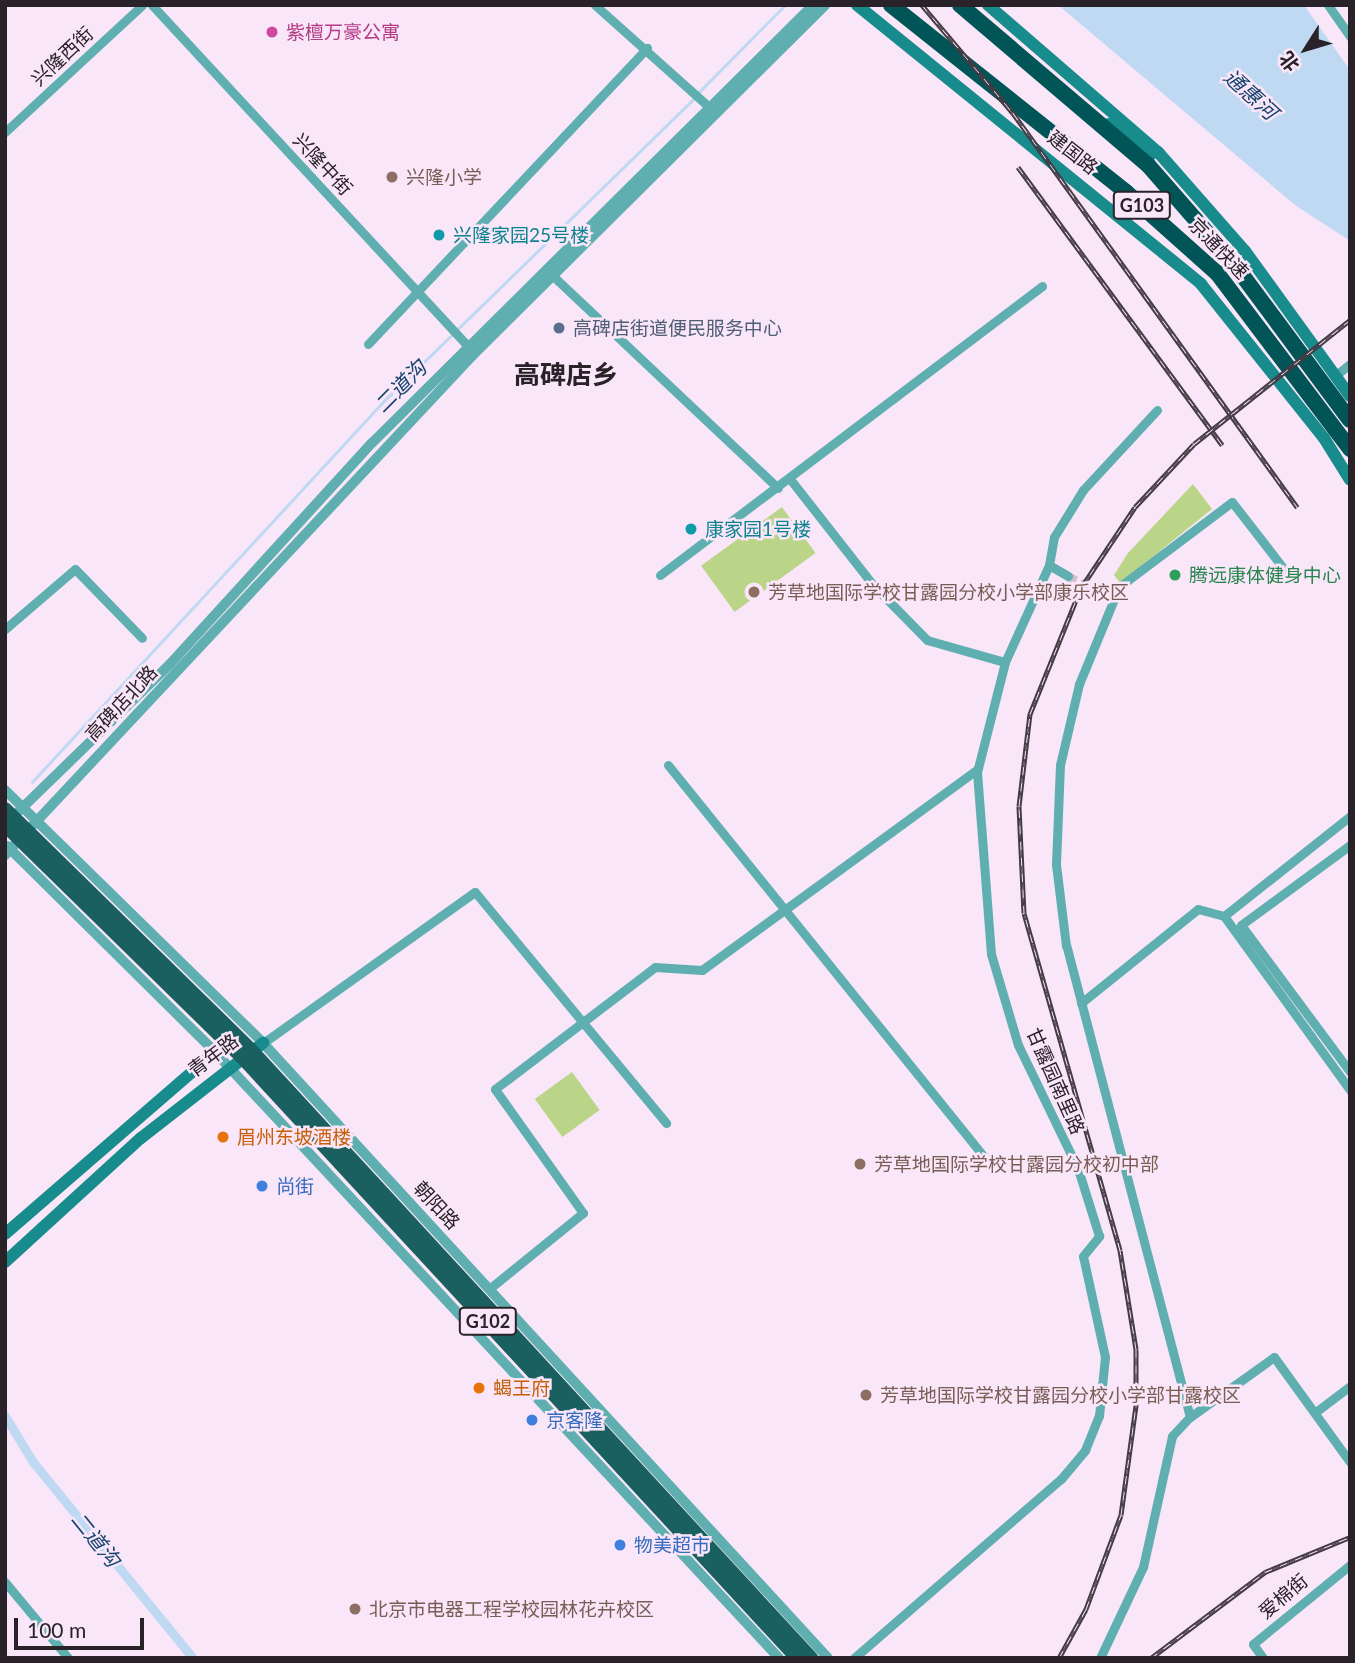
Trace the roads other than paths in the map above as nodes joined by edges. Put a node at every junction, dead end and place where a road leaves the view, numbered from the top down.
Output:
1 (142, 5) edge
2 (152, 5) edge
3 (595, 5) edge
4 (813, 5) edge
5 (825, 5) edge
6 (857, 5) edge
7 (891, 5) edge
8 (960, 5) edge
9 (988, 5) edge
10 (1328, 5) edge
11 (1350, 37) edge
12 (647, 48) junction
13 (706, 103) junction
14 (1097, 117) junction
15 (5, 132) edge
16 (1177, 172) junction
17 (553, 276) junction
18 (1042, 286) dead end
19 (421, 295) junction
20 (368, 344) dead end
21 (468, 346) junction
22 (1350, 364) edge
23 (1335, 376) junction
24 (1350, 396) edge
25 (1157, 411) dead end
26 (1350, 420) edge
27 (1350, 449) edge
28 (790, 479) junction
29 (1350, 480) edge
30 (778, 488) junction
31 (1049, 565) junction
32 (1284, 569) dead end
33 (660, 575) dead end
34 (1068, 576) tunnel mouth
35 (228, 608) junction
36 (5, 629) edge
37 (142, 638) dead end
38 (1004, 662) junction
39 (668, 765) dead end
40 (978, 769) junction
41 (5, 790) edge
42 (1350, 816) edge
43 (10, 818) edge
44 (17, 839) edge
45 (1350, 845) edge
46 (787, 912) junction
47 (1224, 916) junction
48 (1082, 1003) junction
49 (581, 1024) junction
50 (247, 1048) junction
51 (215, 1052) junction
52 (227, 1065) junction
53 (1350, 1072) edge
54 (1350, 1090) edge
55 (666, 1123) dead end
56 (989, 1163) dead end
57 (5, 1234) edge
58 (5, 1262) edge
59 (489, 1289) junction
60 (1350, 1386) edge
61 (1317, 1411) junction
62 (1191, 1417) junction
63 (1350, 1462) edge
64 (1350, 1564) edge
65 (5, 1582) edge
66 (737, 1586) junction
67 (68, 1658) edge
68 (779, 1658) edge
69 (797, 1658) edge
70 (811, 1658) edge
71 (828, 1658) edge
72 (854, 1658) edge
73 (1100, 1658) edge
74 (1263, 1658) edge

1 - 15 street, 兴隆西街
2 - 19 street, 兴隆中街
3 - 12 street
4 - 13 street
5 - 17 street
6 - 29 main road, 建国路
7 - 27 highway, 京通快速 / G103
8 - 14 highway, 京通快速 / G103
9 - 16 main road
10 - 11 street
12 - 13 street
12 - 19 street
13 - 21 street
14 - 16 main road
14 - 26 highway, 京通快速 / G103
16 - 23 main road
17 - 30 street
17 - 35 street
18 - 28 street
19 - 20 street
19 - 21 street, 兴隆中街
21 - 35 street
22 - 23 street
23 - 24 main road
25 - 31 street, 甘露园南里路
28 - 30 street
28 - 38 street
30 - 33 street
31 - 34 street
31 - 38 street, 甘露园南里路
32 - 48 street
35 - 43 street, 高碑店北路
35 - 44 street, 高碑店北路
36 - 37 street
38 - 40 street, 甘露园南里路
39 - 46 street
40 - 46 street
40 - 72 street, 甘露园南里路
41 - 43 street, 朝阳路
42 - 47 street
43 - 44 highway, 朝阳路 / G102
43 - 44 street, 朝阳路
44 - 50 highway, 朝阳路 / G102
44 - 50 street, 朝阳路
44 - 51 street, 朝阳路
45 - 53 street
46 - 49 street
46 - 56 street
47 - 48 street
47 - 54 street
48 - 62 street
49 - 50 street
49 - 55 street
49 - 59 street
50 - 51 main road, 青年路
50 - 52 main road, 青年路
50 - 59 street, 朝阳路
50 - 66 highway, 朝阳路 / G102
51 - 52 street, 朝阳路
51 - 57 main road, 青年路
52 - 58 main road, 青年路
52 - 66 street, 朝阳路
59 - 66 street, 朝阳路
60 - 61 street
61 - 62 street
61 - 63 street
62 - 73 street
64 - 74 street, 爱棉街
65 - 67 street
66 - 68 street, 朝阳路
66 - 69 highway, 朝阳路 / G102
66 - 70 highway, 朝阳路 / G102
66 - 71 street, 朝阳路

